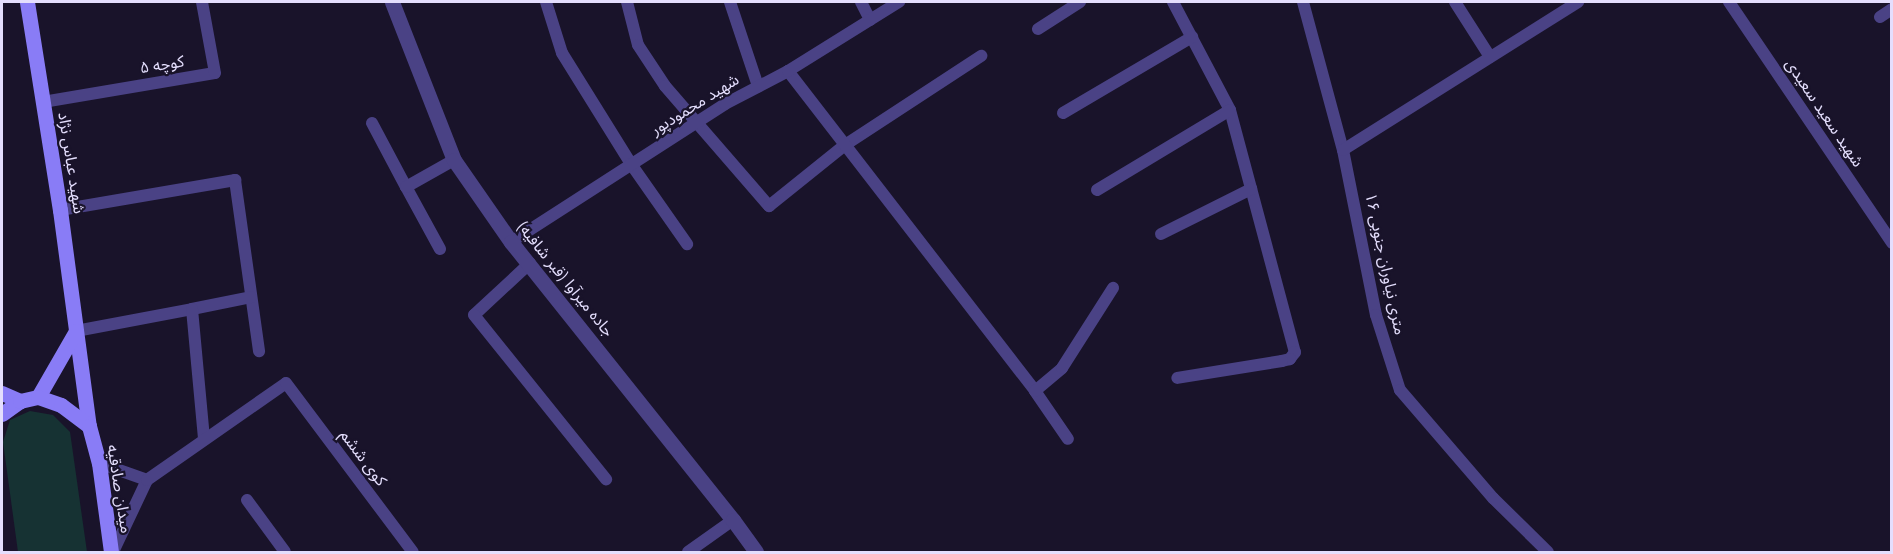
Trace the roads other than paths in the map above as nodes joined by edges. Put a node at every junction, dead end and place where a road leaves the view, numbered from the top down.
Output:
1 (27, 2) edge
2 (202, 2) edge
3 (392, 2) edge
4 (546, 2) edge
5 (627, 2) edge
6 (730, 2) edge
7 (861, 2) edge
8 (899, 2) edge
9 (1080, 2) edge
10 (1173, 2) edge
11 (1303, 2) edge
12 (1455, 2) edge
13 (1578, 2) edge
14 (1729, 2) edge
15 (1892, 9) edge
16 (1880, 17) dead end
17 (870, 20) junction
18 (1038, 29) dead end
19 (1192, 37) junction
20 (981, 56) dead end
21 (1490, 57) junction
22 (788, 70) junction
23 (758, 86) junction
24 (43, 102) junction
25 (1230, 110) junction
26 (1063, 113) dead end
27 (372, 123) dead end
28 (695, 124) junction
29 (845, 145) junction
30 (1343, 150) junction
31 (454, 160) junction
32 (632, 164) junction
33 (406, 188) junction
34 (1251, 189) junction
35 (1097, 190) dead end
36 (60, 210) junction
37 (1161, 234) dead end
38 (511, 242) junction
39 (1892, 243) edge
40 (687, 244) dead end
41 (440, 249) dead end
42 (530, 263) junction
43 (1113, 288) dead end
44 (251, 297) junction
45 (192, 309) junction
46 (76, 331) junction
47 (259, 351) dead end
48 (1177, 378) dead end
49 (1035, 391) junction
50 (2, 393) edge
51 (38, 397) junction
52 (20, 401) junction
53 (2, 414) edge
54 (89, 426) junction
55 (204, 438) junction
56 (1068, 439) dead end
57 (99, 463) junction
58 (606, 478) dead end
59 (147, 480) junction
60 (247, 500) dead end
61 (733, 520) junction
62 (112, 552) edge
63 (285, 552) edge
64 (413, 552) edge
65 (688, 552) edge
66 (756, 552) edge
67 (1548, 552) edge

1 - 24 main road, شهید عباس نژاد
2 - 24 street, کوچه ۵
3 - 31 street, جاده میرآوا (قبر شافیه)
4 - 32 street
5 - 28 street
6 - 23 street
7 - 17 street
8 - 17 street, شهید محمودپور
9 - 18 street
10 - 19 street
11 - 30 street, ۱۶ متری نیاوران جنوبی
12 - 21 street
13 - 21 street
14 - 39 street, شهید سعید سعیدی
15 - 16 street
17 - 22 street, شهید محمودپور
19 - 25 street
19 - 26 street
20 - 29 street
21 - 30 street
22 - 23 street, شهید محمودپور
22 - 29 street
23 - 28 street, شهید محمودپور
24 - 36 main road, شهید عباس نژاد
25 - 34 street
25 - 35 street
27 - 33 street
28 - 29 street
28 - 32 street, شهید محمودپور
29 - 49 street
30 - 67 street, ۱۶ متری نیاوران جنوبی
31 - 33 street
31 - 38 street, جاده میرآوا (قبر شافیه)
32 - 38 street, شهید محمودپور
32 - 40 street
33 - 41 street
34 - 37 street
34 - 48 street
36 - 44 street
36 - 46 main road, شهید عباس نژاد
38 - 42 street, جاده میرآوا (قبر شافیه)
42 - 58 street
42 - 61 street, جاده میرآوا (قبر شافیه)
43 - 49 street
44 - 45 street
44 - 47 street
45 - 46 street
45 - 55 street
46 - 51 main road
46 - 54 main road, شهید عباس نژاد
49 - 56 street
50 - 52 main road
51 - 52 main road
51 - 54 main road, میدان صادقیه
52 - 53 main road
54 - 57 main road, میدان صادقیه
55 - 59 street
55 - 64 street, کوی ششم
57 - 59 street
57 - 62 main road, میدان صادقیه
59 - 62 street
60 - 63 street
61 - 65 street
61 - 66 street, جاده میرآوا (قبر شافیه)

